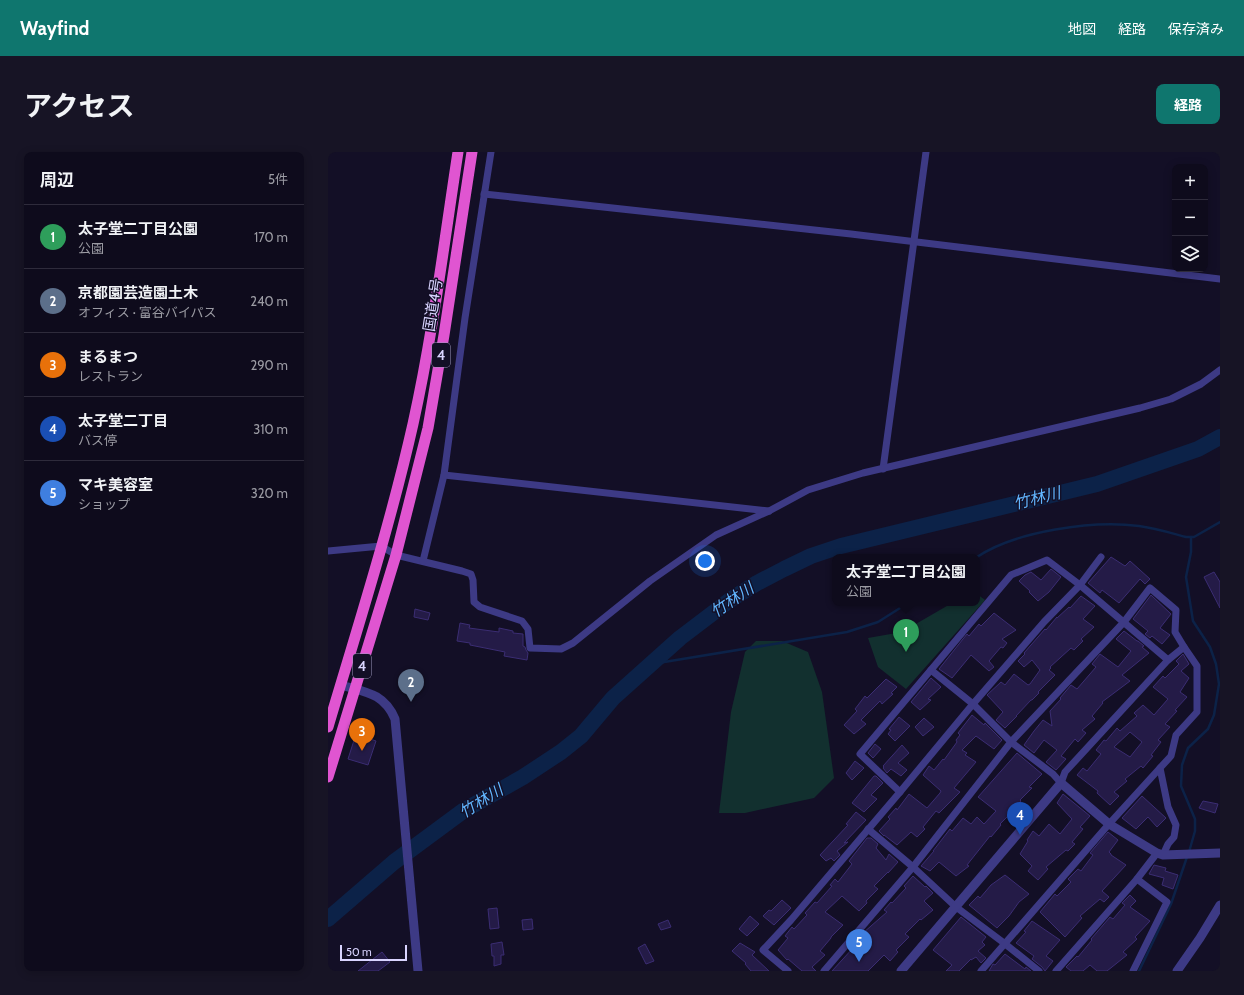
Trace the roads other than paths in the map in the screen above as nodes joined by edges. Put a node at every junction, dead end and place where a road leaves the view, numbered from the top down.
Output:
1 (458, 152) edge
2 (472, 152) edge
3 (490, 152) edge
4 (926, 152) edge
5 (484, 194) junction
6 (914, 241) junction
7 (1220, 279) edge
8 (1220, 370) edge
9 (883, 469) junction
10 (444, 475) junction
11 (769, 511) junction
12 (381, 546) junction
13 (328, 551) edge
14 (396, 555) junction
15 (1101, 557) dead end
16 (423, 561) junction
17 (1080, 585) junction
18 (1124, 622) junction
19 (1184, 647) junction
20 (1168, 660) junction
21 (931, 670) junction
22 (340, 685) junction
23 (356, 689) junction
24 (973, 704) junction
25 (328, 727) edge
26 (1012, 742) junction
27 (1160, 768) junction
28 (328, 777) edge
29 (1061, 783) junction
30 (900, 792) junction
31 (1109, 824) junction
32 (868, 829) junction
33 (1220, 853) edge
34 (1160, 854) junction
35 (913, 867) junction
36 (1137, 878) junction
37 (1220, 905) edge
38 (956, 907) junction
39 (1004, 943) junction
40 (418, 971) edge
41 (788, 971) edge
42 (824, 971) edge
43 (902, 971) edge
44 (981, 971) edge
45 (1039, 971) edge
46 (1056, 971) edge
47 (1133, 971) edge
48 (1177, 971) edge

1 - 12 highway, 国道4号 / 4
2 - 14 highway, 国道4号 / 4
3 - 5 street
4 - 6 street
5 - 6 street
5 - 10 street
6 - 7 street
6 - 9 street
8 - 9 street
9 - 11 street
10 - 11 street
10 - 16 street
11 - 16 street
12 - 13 street
12 - 14 street
12 - 22 highway, 4
14 - 16 street
14 - 23 highway, 4
15 - 17 street
17 - 18 street
17 - 21 street
17 - 24 street
18 - 19 street
18 - 20 street
18 - 26 street
19 - 20 street
19 - 27 street
20 - 29 street
21 - 24 street
21 - 30 street
22 - 23 street
22 - 25 highway, 4
23 - 28 highway, 4
23 - 40 street
24 - 26 street
24 - 30 street
26 - 29 street
26 - 35 street
27 - 31 street
27 - 34 street
29 - 31 street
29 - 38 street
30 - 32 street
31 - 34 street
31 - 39 street
32 - 35 street
32 - 41 street
33 - 34 street
34 - 36 street
35 - 38 street
35 - 42 street
36 - 46 street
36 - 47 street
37 - 48 street
38 - 39 street
38 - 43 street
39 - 44 street
39 - 45 street

